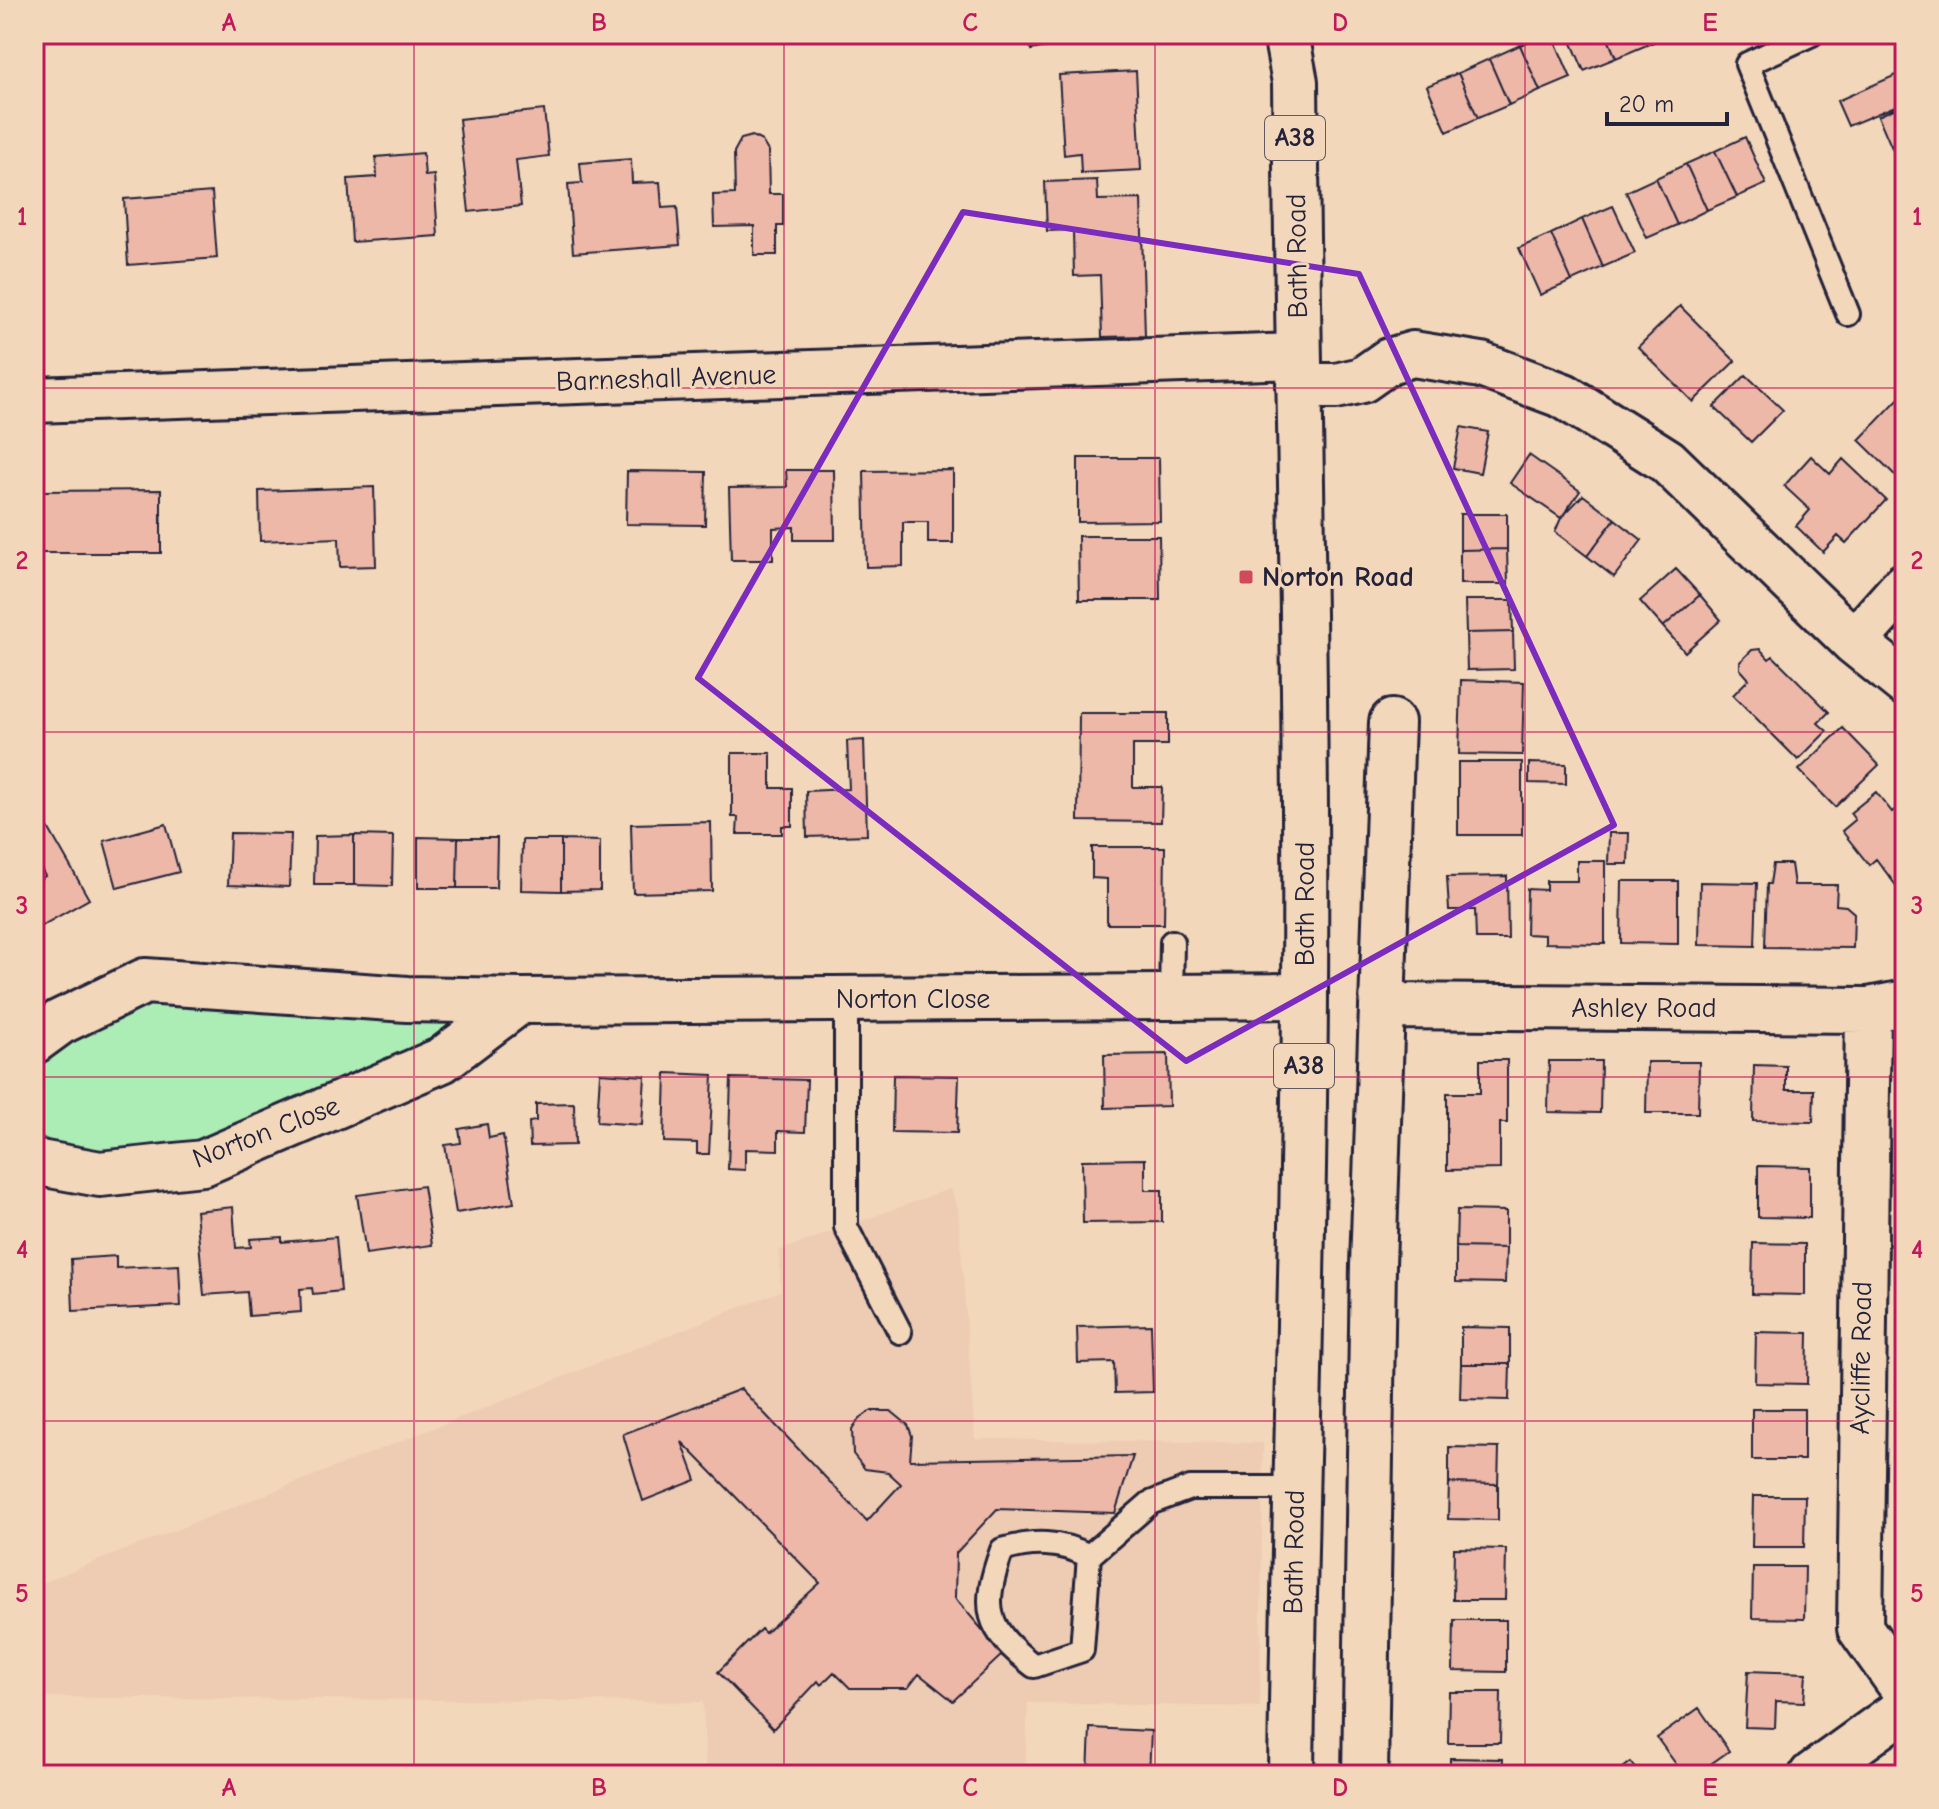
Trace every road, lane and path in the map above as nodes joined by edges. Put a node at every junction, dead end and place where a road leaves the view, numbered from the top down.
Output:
1 (1286, 34) edge
2 (1812, 34) edge
3 (1848, 314) dead end
4 (1298, 371) junction
5 (34, 400) edge
6 (1905, 585) edge
7 (1854, 642) junction
8 (1905, 683) edge
9 (1392, 722) dead end
10 (1172, 942) dead end
11 (1305, 996) junction
12 (1171, 997) junction
13 (846, 999) junction
14 (520, 1001) junction
15 (1383, 1006) junction
16 (1886, 1006) edge
17 (34, 1041) edge
18 (34, 1162) edge
19 (900, 1332) dead end
20 (1295, 1488) junction
21 (1089, 1556) junction
22 (1905, 1691) edge
23 (1905, 1708) edge
24 (1291, 1775) edge
25 (1365, 1775) edge
26 (1812, 1775) edge

1 - 4 street, Bath Road / A38
2 - 3 lane
4 - 5 street, Barneshall Avenue
4 - 7 street
4 - 11 street, Bath Road / A38
6 - 7 street
7 - 8 street
9 - 15 street
10 - 12 lane
11 - 12 street, Norton Close
11 - 20 street, Bath Road / A38
12 - 13 street, Norton Close
13 - 14 street, Norton Close
13 - 19 lane
14 - 17 street, Norton Close
14 - 18 street, Norton Close
15 - 16 street, Ashley Road
15 - 25 street
16 - 22 street, Aycliffe Road
20 - 21 lane
20 - 24 street, Bath Road / A38
21 - 21 lane
23 - 26 street

